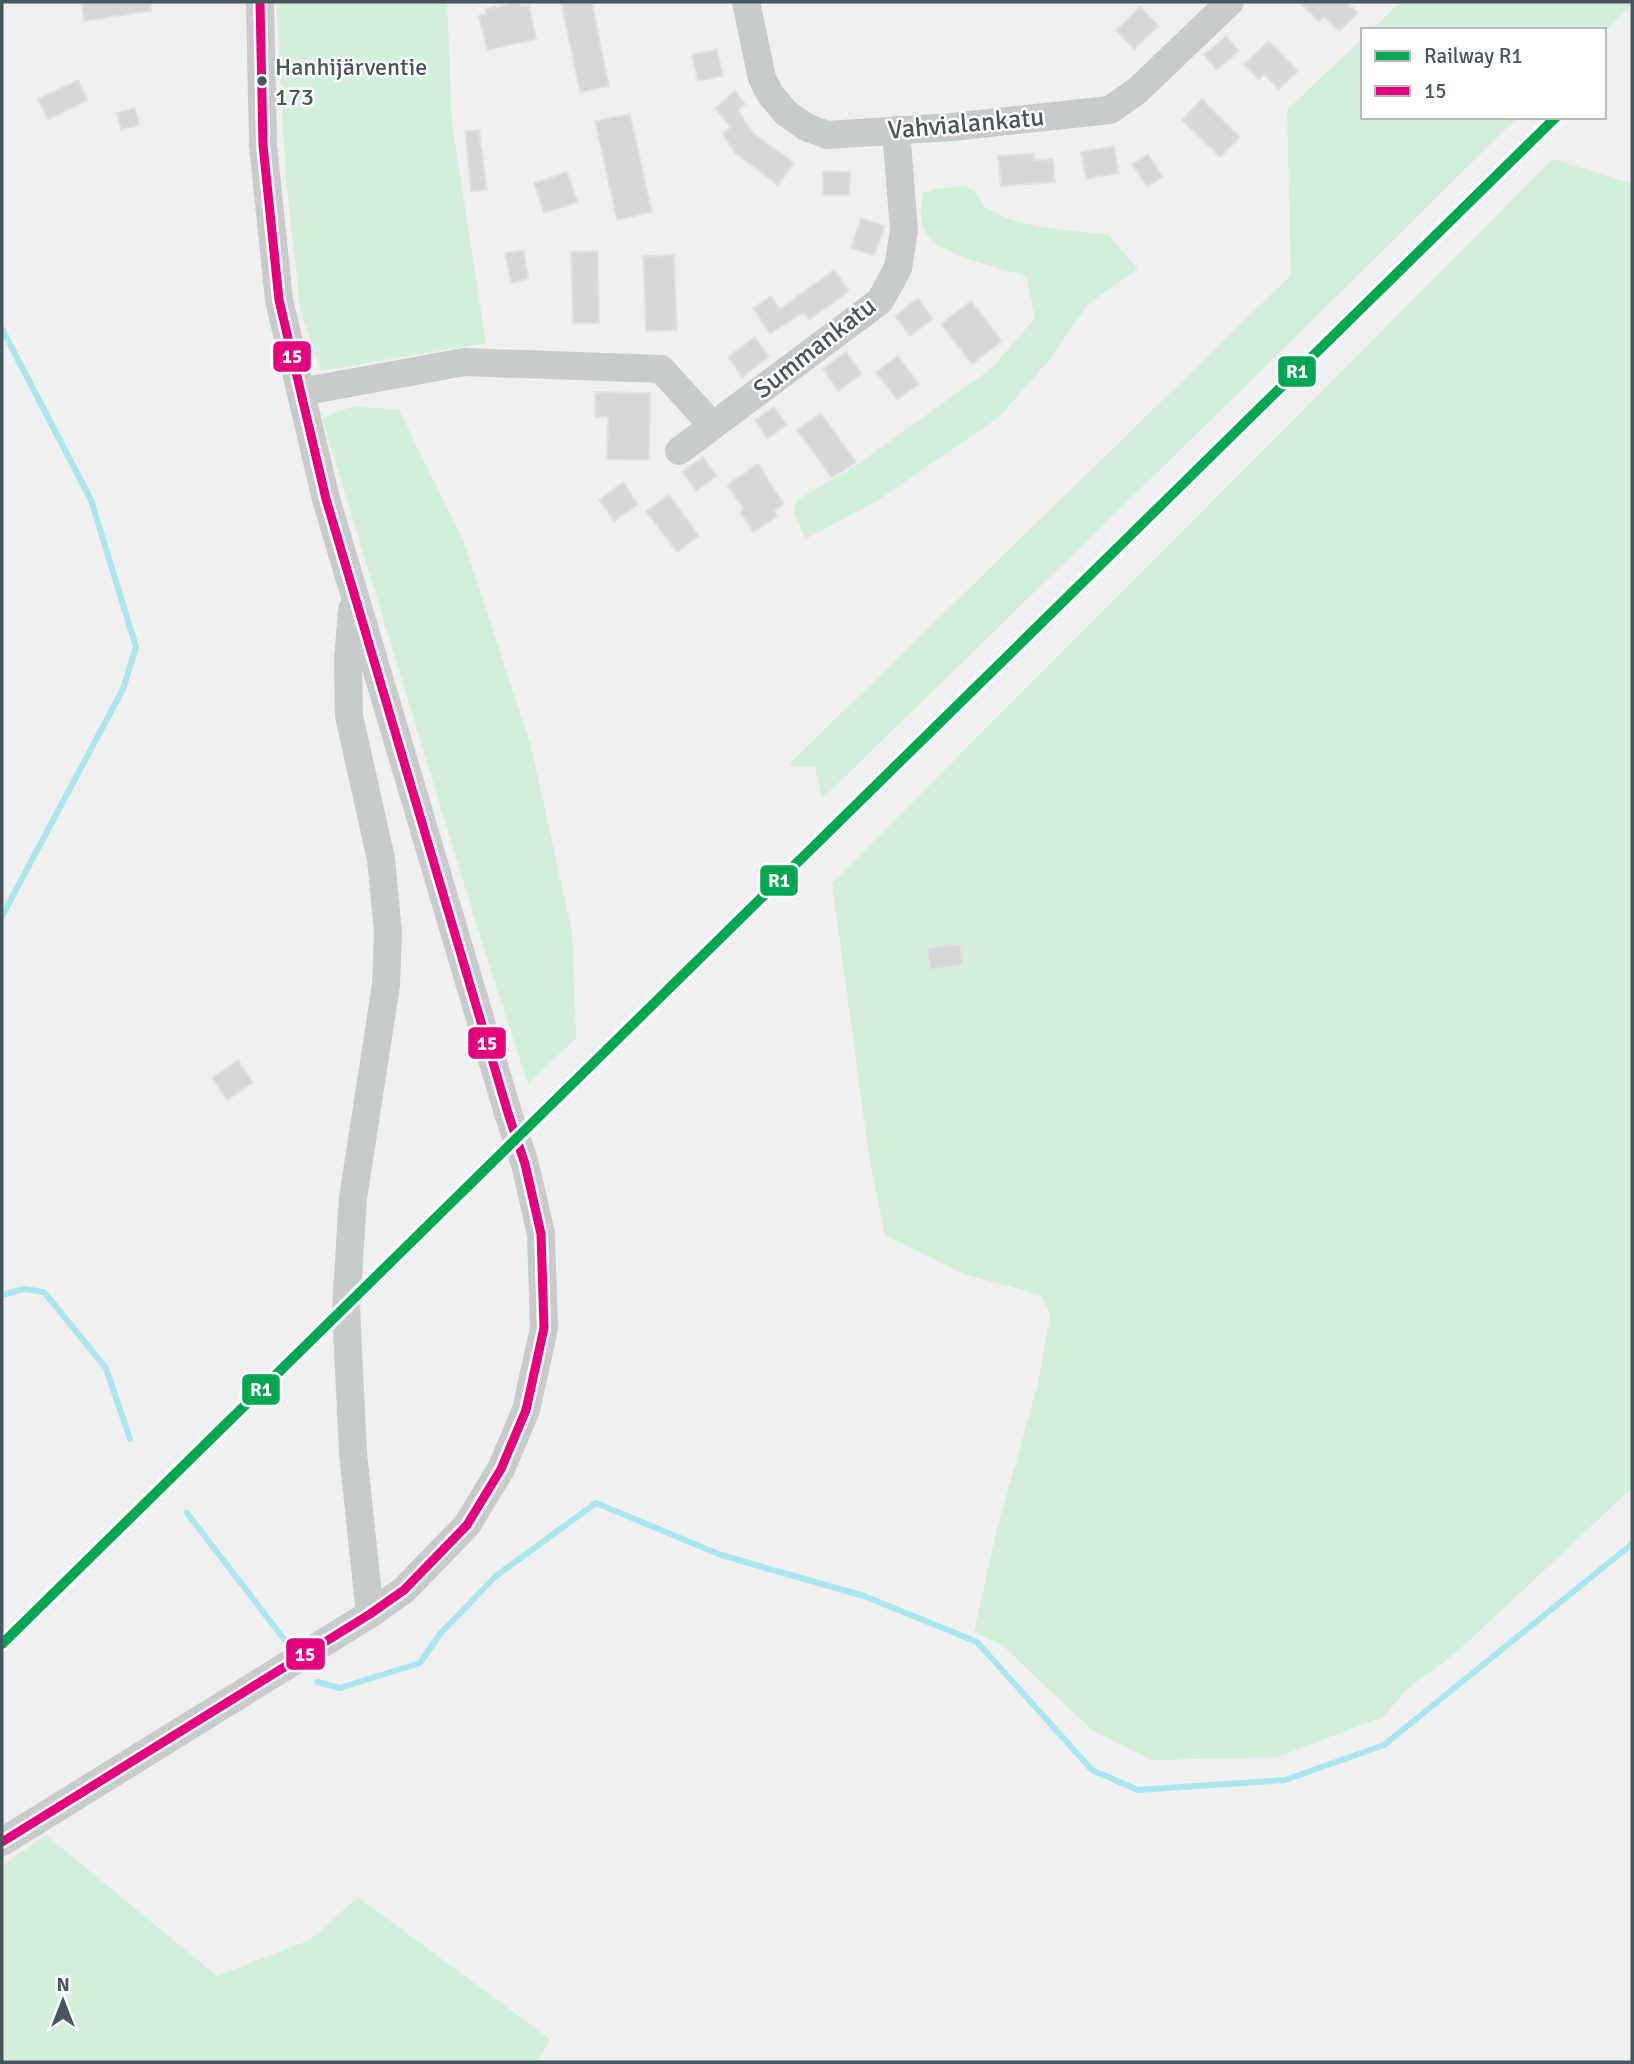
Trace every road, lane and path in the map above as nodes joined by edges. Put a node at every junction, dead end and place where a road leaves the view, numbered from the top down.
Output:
1 (260, 2) edge
2 (746, 2) edge
3 (1230, 2) edge
4 (896, 130) junction
5 (301, 392) junction
6 (713, 426) junction
7 (679, 451) dead end
8 (354, 593) junction
9 (370, 1614) junction
10 (2, 1842) edge

1 - 5 street
2 - 4 street, Vahvialankatu
3 - 4 street, Vahvialankatu
4 - 6 street, Summankatu
5 - 6 street
5 - 8 street
6 - 7 street, Summankatu
8 - 9 street
8 - 9 street
9 - 10 street

